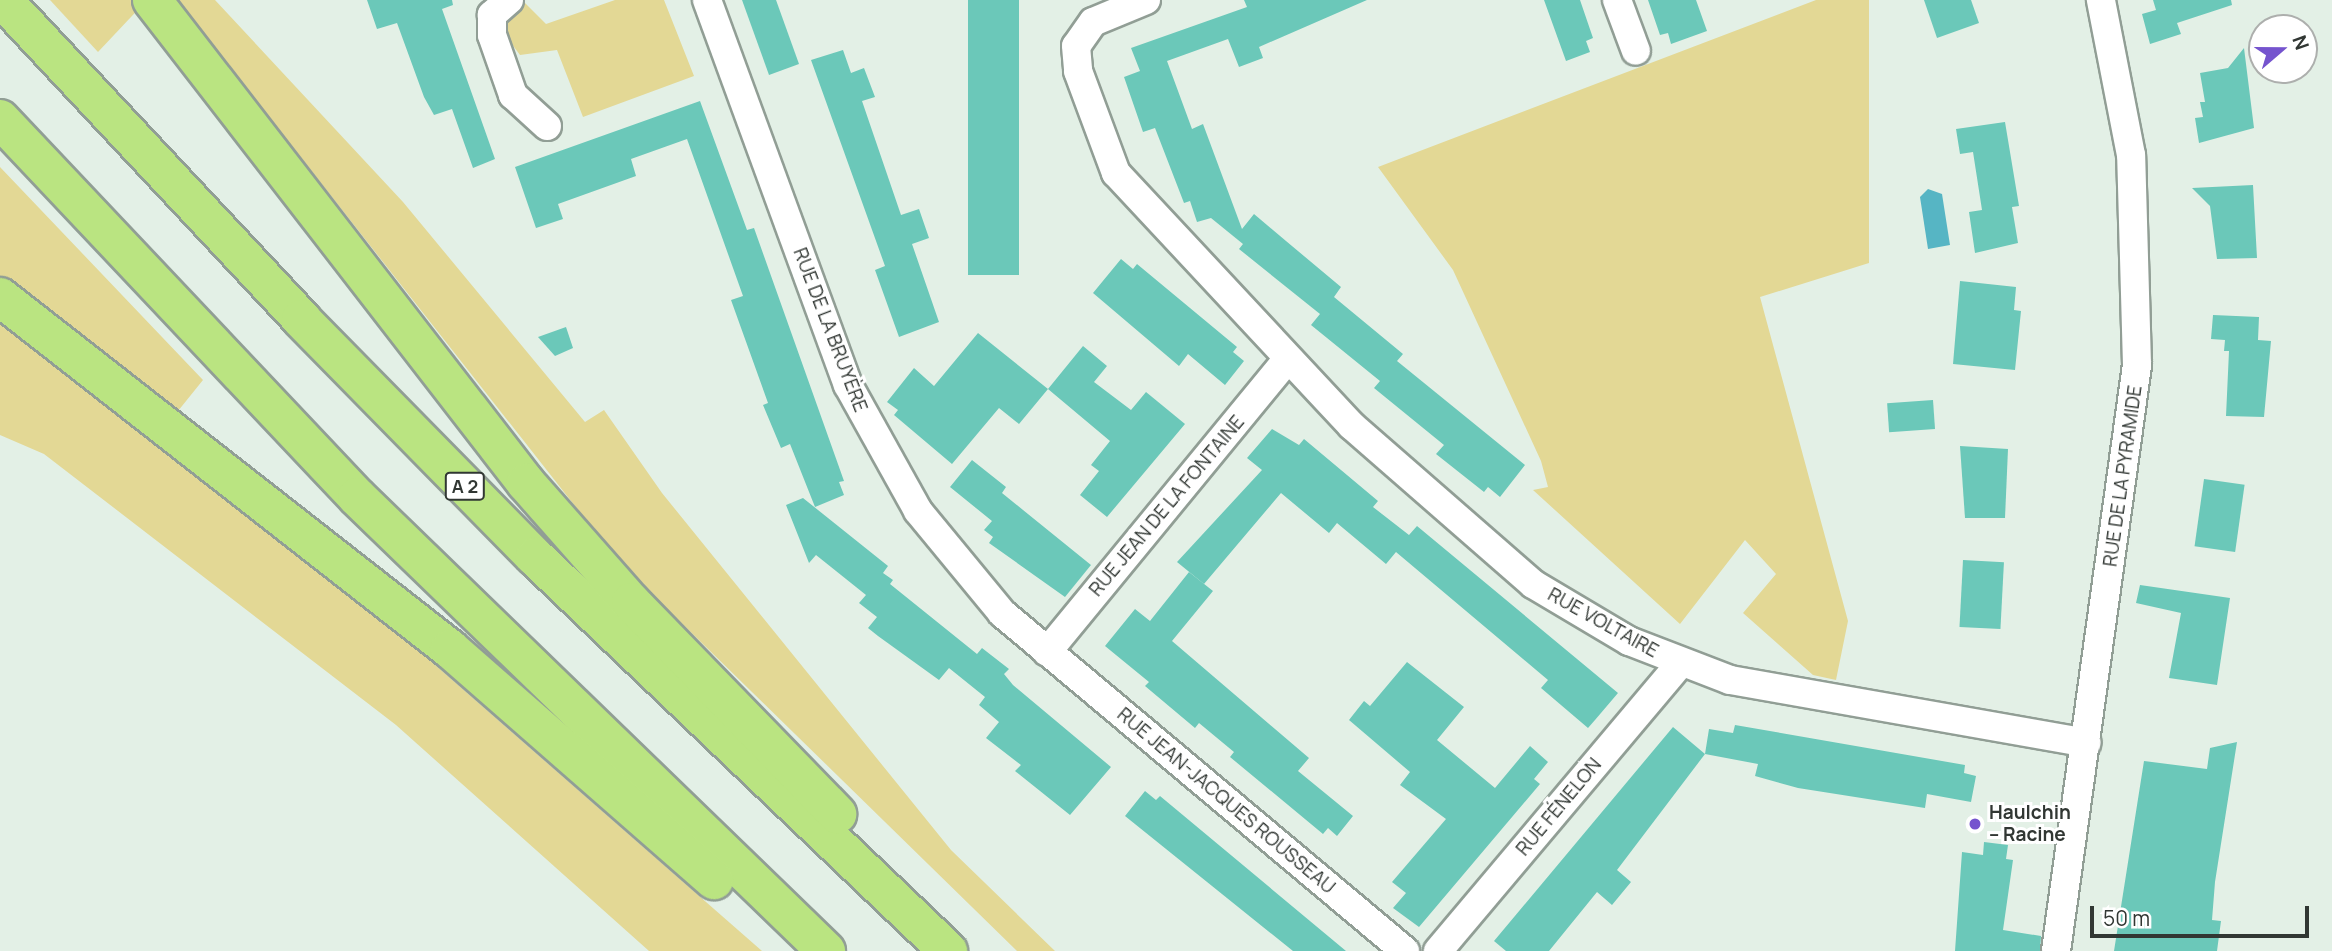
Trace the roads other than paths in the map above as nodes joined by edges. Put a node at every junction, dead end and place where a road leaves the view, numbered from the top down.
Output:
1 (3, 0) edge
2 (152, 0) edge
3 (509, 0) edge
4 (707, 0) edge
5 (1146, 0) edge
6 (1618, 0) edge
7 (2101, 0) edge
8 (1636, 51) dead end
9 (0, 119) edge
10 (547, 127) dead end
11 (0, 297) edge
12 (1288, 359) junction
13 (1047, 652) junction
14 (1680, 664) junction
15 (2086, 743) junction
16 (796, 951) edge
17 (826, 951) edge
18 (948, 951) edge
19 (960, 951) edge
20 (1405, 951) edge
21 (1438, 951) edge
22 (2056, 951) edge

1 - 18 highway, A 2
2 - 19 highway
3 - 10 street
4 - 13 street, RUE DE LA BRUYÈRE
5 - 12 street, RUE VOLTAIRE
6 - 8 street
7 - 15 street, RUE DE LA PYRAMIDE
9 - 17 highway
11 - 16 highway
12 - 13 street, RUE JEAN DE LA FONTAINE
12 - 14 street, RUE VOLTAIRE
13 - 20 street, RUE JEAN-JACQUES ROUSSEAU
14 - 15 street, RUE VOLTAIRE
14 - 21 street, RUE FÉNELON
15 - 22 street, RUE DE LA PYRAMIDE

